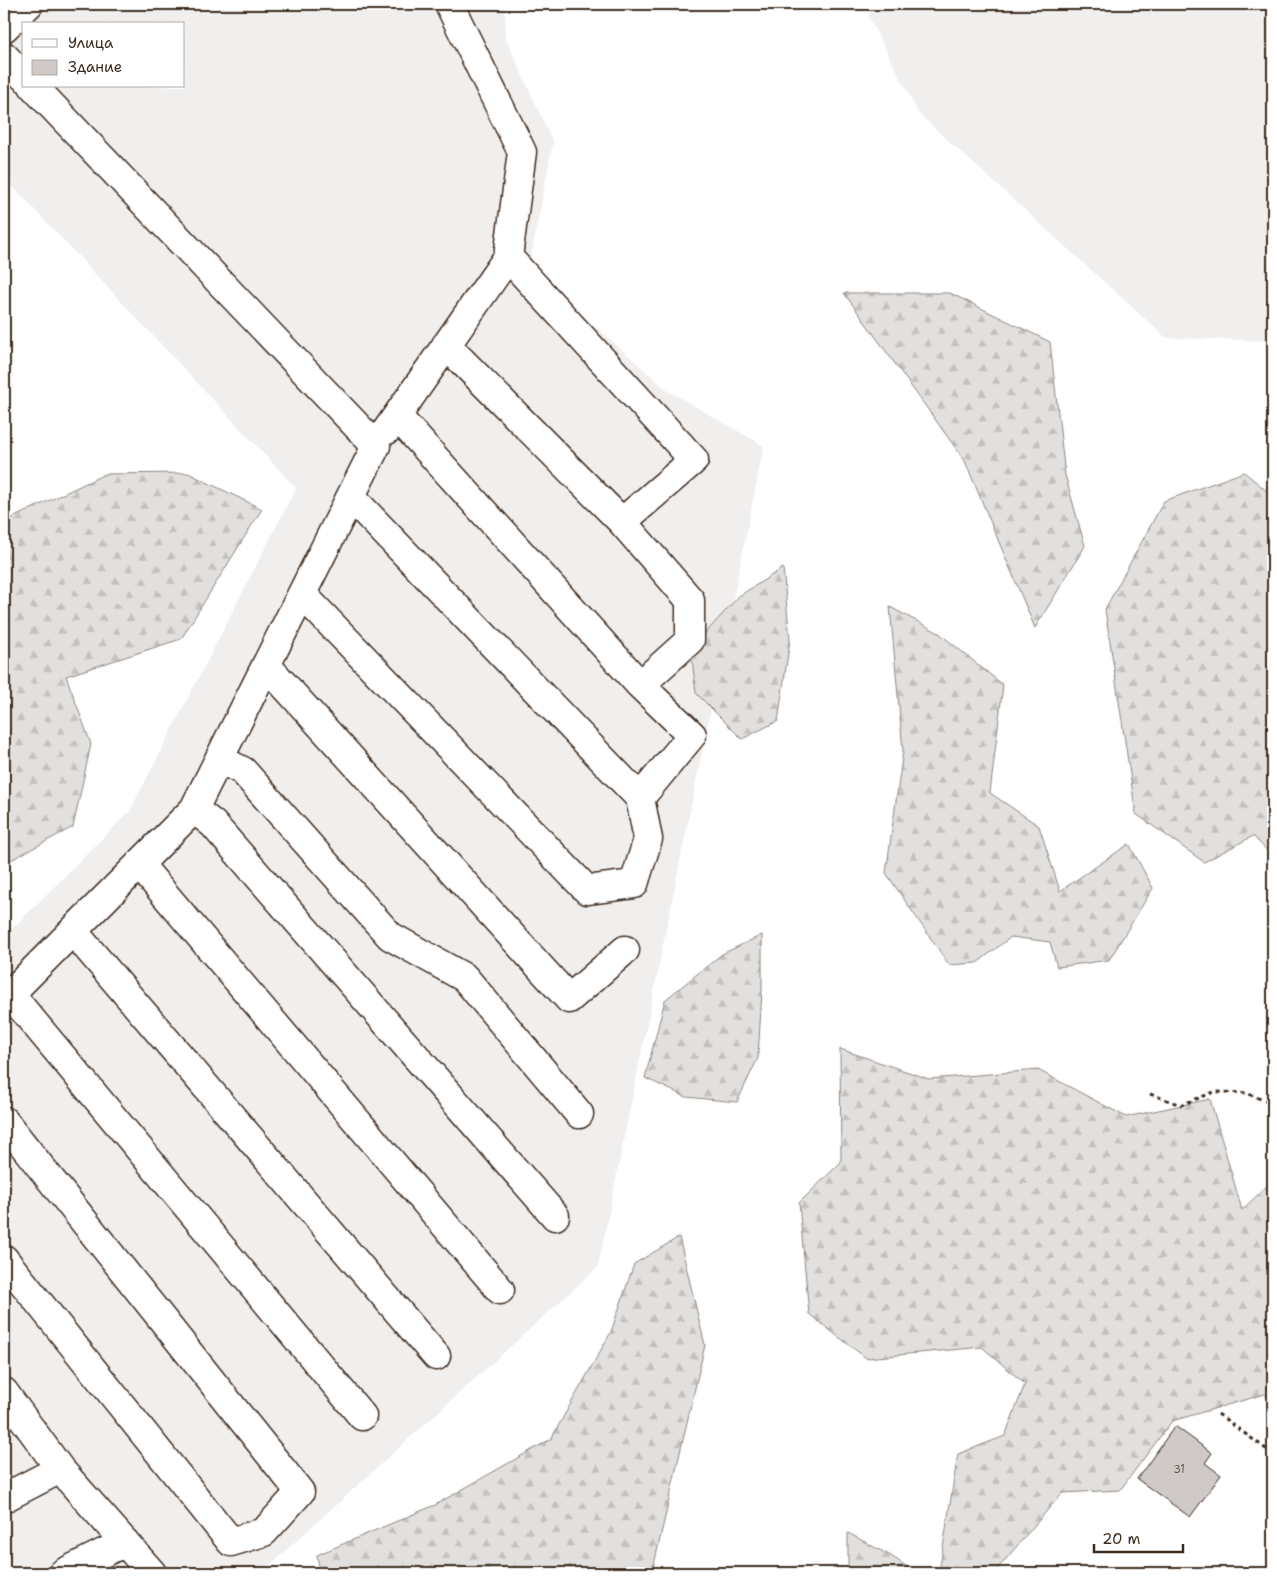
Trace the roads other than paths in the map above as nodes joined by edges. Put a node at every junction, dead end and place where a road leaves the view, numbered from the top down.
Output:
1 (29, 4) edge
2 (449, 4) edge
3 (4, 28) edge
4 (4, 56) edge
5 (22, 74) edge
6 (35, 88) edge
7 (508, 257) junction
8 (446, 345) junction
9 (397, 416) junction
10 (376, 446) junction
11 (351, 497) junction
12 (622, 522) junction
13 (302, 594) junction
14 (266, 665) junction
15 (640, 685) junction
16 (219, 759) junction
17 (640, 798) junction
18 (194, 809) junction
19 (139, 864) junction
20 (73, 931) junction
21 (626, 950) dead end
22 (7, 997) edge
23 (579, 1114) dead end
24 (4, 1121) edge
25 (555, 1216) dead end
26 (4, 1258) edge
27 (500, 1290) dead end
28 (436, 1356) dead end
29 (6, 1400) edge
30 (362, 1416) dead end
31 (60, 1469) junction
32 (4, 1498) edge
33 (125, 1542) junction
34 (63, 1573) edge
35 (152, 1573) edge

1 - 3 lane
2 - 7 lane
4 - 5 lane
6 - 10 lane
7 - 8 lane
7 - 12 lane
8 - 9 lane
8 - 12 lane
9 - 10 lane
9 - 15 lane
10 - 11 lane
11 - 13 lane
11 - 17 lane
12 - 15 lane
13 - 14 lane
13 - 17 lane
14 - 16 lane
14 - 21 lane
15 - 17 lane
16 - 18 lane
16 - 23 lane
18 - 19 lane
18 - 25 lane
19 - 20 lane
19 - 27 lane
20 - 22 lane
20 - 28 lane
22 - 30 lane
24 - 26 lane
29 - 31 lane
31 - 32 lane
31 - 33 lane
33 - 34 lane
33 - 35 lane

